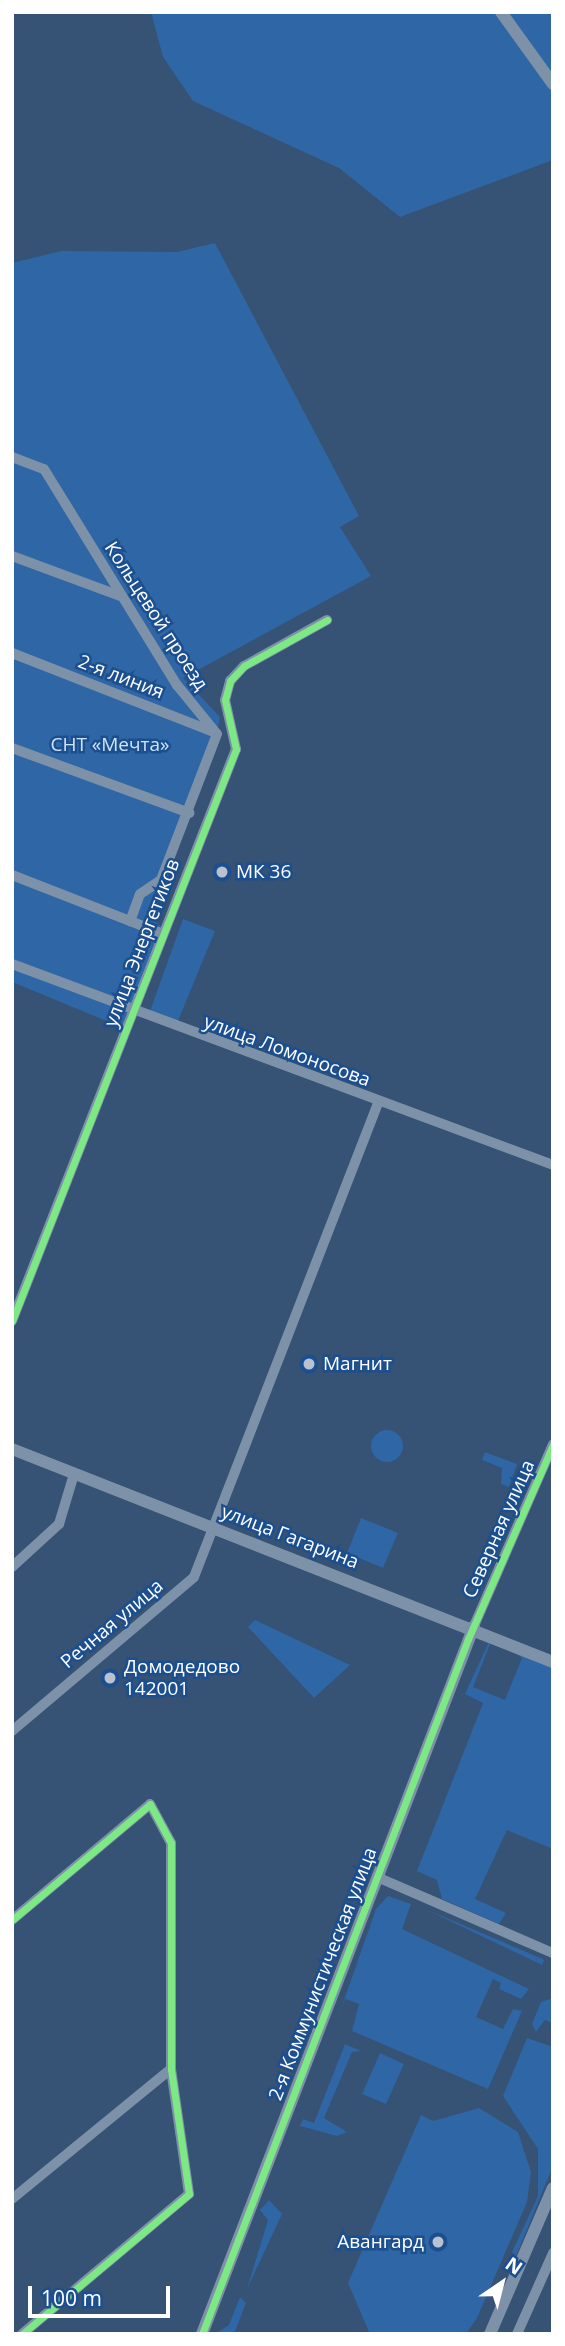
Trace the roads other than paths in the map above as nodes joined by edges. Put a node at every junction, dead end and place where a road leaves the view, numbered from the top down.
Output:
1 (501, 12) edge
2 (553, 84) edge
3 (12, 457) edge
4 (12, 556) edge
5 (120, 596) junction
6 (327, 620) dead end
7 (12, 653) edge
8 (217, 734) junction
9 (12, 748) edge
10 (190, 813) junction
11 (12, 875) edge
12 (130, 921) junction
13 (161, 933) junction
14 (12, 964) edge
15 (132, 1013) junction
16 (378, 1103) junction
17 (553, 1165) edge
18 (12, 1321) edge
19 (553, 1444) edge
20 (12, 1449) edge
21 (74, 1474) junction
22 (214, 1528) junction
23 (12, 1567) edge
24 (474, 1626) junction
25 (553, 1662) edge
26 (12, 1731) edge
27 (377, 1877) junction
28 (12, 1920) edge
29 (553, 1953) edge
30 (171, 2069) junction
31 (553, 2188) edge
32 (12, 2199) edge
33 (553, 2253) edge
34 (522, 2331) edge
35 (22, 2334) edge
36 (202, 2334) edge
37 (490, 2334) edge

1 - 2 street
3 - 5 street, Кольцевой проезд
4 - 5 street
5 - 8 street, Кольцевой проезд
6 - 13 street, улица Энергетиков
7 - 8 street, 2-я линия
8 - 10 street
9 - 10 street
10 - 12 street
11 - 12 street
12 - 13 street
13 - 15 street, улица Энергетиков
14 - 15 street, улица Ломоносова
15 - 16 street, улица Ломоносова
15 - 18 street, улица Энергетиков
16 - 17 street, улица Ломоносова
16 - 22 street, Речная улица
19 - 24 street, Северная улица
20 - 21 street, улица Гагарина
21 - 22 street, улица Гагарина
21 - 23 street
22 - 24 street, улица Гагарина
22 - 26 street, Речная улица
24 - 25 street, улица Гагарина
24 - 27 street, 2-я Коммунистическая улица
27 - 29 street
27 - 36 street, 2-я Коммунистическая улица
28 - 30 street
30 - 32 street
30 - 35 street
31 - 37 street
33 - 34 street

